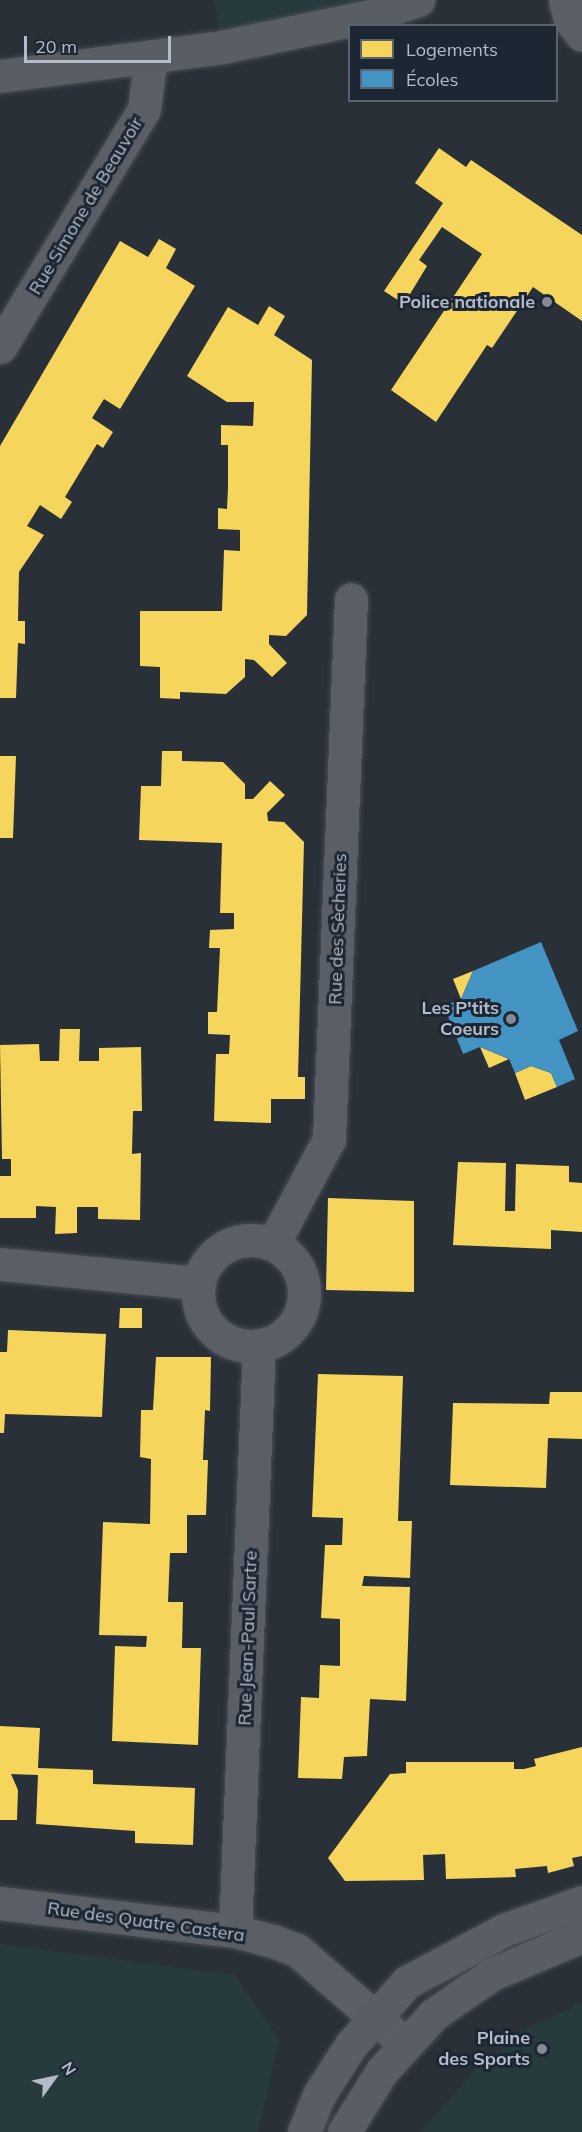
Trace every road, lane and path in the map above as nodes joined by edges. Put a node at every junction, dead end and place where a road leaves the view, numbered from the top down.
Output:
1 (418, 0) edge
2 (565, 0) edge
3 (582, 35) edge
4 (151, 56) junction
5 (0, 76) edge
6 (0, 347) edge
7 (351, 600) dead end
8 (273, 1244) junction
9 (0, 1264) edge
10 (199, 1283) junction
11 (259, 1346) junction
12 (582, 1902) edge
13 (0, 1903) edge
14 (235, 1930) junction
15 (582, 1936) edge
16 (375, 2016) junction
17 (405, 2044) junction
18 (304, 2132) edge
19 (344, 2132) edge

1 - 4 street
2 - 3 street
4 - 5 street
4 - 6 street, Rue Simone de Beauvoir
7 - 8 street, Rue des Sècheries
8 - 10 street
8 - 11 street
9 - 10 street
10 - 11 street
11 - 14 street, Rue Jean-Paul Sartre
12 - 16 street
13 - 14 street, Rue des Quatre Castera
14 - 16 street, Rue des Quatre Castera
15 - 17 street
16 - 17 street, Rue des Quatre Castera
16 - 18 street
17 - 19 street

